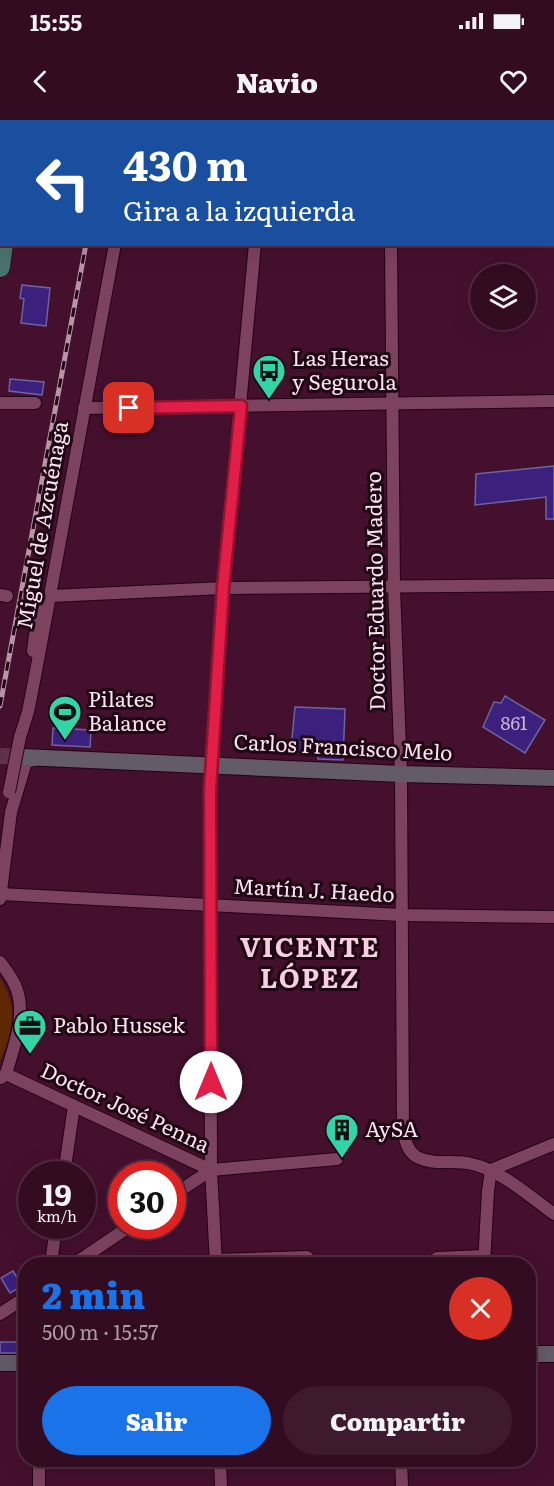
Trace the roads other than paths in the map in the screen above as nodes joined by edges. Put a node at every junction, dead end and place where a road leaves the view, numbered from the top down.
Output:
1 (3, 246) edge
2 (115, 246) edge
3 (255, 246) edge
4 (391, 246) edge
5 (0, 267) edge
6 (554, 401) edge
7 (0, 403) edge
8 (35, 404) dead end
9 (392, 404) junction
10 (241, 406) junction
11 (84, 408) junction
12 (554, 585) edge
13 (394, 587) junction
14 (223, 588) junction
15 (51, 596) junction
16 (26, 599) dead end
17 (36, 671) junction
18 (23, 756) tunnel mouth
19 (46, 758) junction
20 (211, 764) junction
21 (401, 774) junction
22 (554, 778) edge
23 (11, 812) junction
24 (1, 894) edge
25 (0, 899) edge
26 (210, 905) junction
27 (401, 915) junction
28 (554, 916) edge
29 (0, 962) edge
30 (3, 1076) edge
31 (74, 1106) junction
32 (554, 1144) edge
33 (337, 1159) dead end
34 (66, 1161) edge
35 (211, 1170) junction
36 (491, 1170) junction
37 (186, 1187) edge
38 (554, 1214) edge
39 (54, 1239) edge
40 (111, 1239) edge
41 (52, 1257) edge
42 (84, 1257) edge
43 (216, 1257) edge
44 (484, 1257) edge
45 (18, 1302) edge
46 (0, 1314) edge
47 (536, 1354) edge
48 (554, 1354) edge
49 (18, 1363) edge
50 (0, 1364) edge
51 (39, 1467) edge
52 (220, 1467) edge
53 (402, 1467) edge
54 (39, 1486) edge
55 (221, 1486) edge
56 (402, 1486) edge

1 - 5 main road
2 - 11 street, Miguel de Azcuénaga
3 - 10 street
4 - 9 street, Doctor Eduardo Madero
6 - 9 street
7 - 8 street
9 - 10 street
9 - 13 street, Doctor Eduardo Madero
10 - 11 street
10 - 14 street
11 - 15 street, Miguel de Azcuénaga
12 - 13 street
13 - 14 street
13 - 21 street, Doctor Eduardo Madero
14 - 15 street
14 - 20 street
15 - 17 street, Miguel de Azcuénaga
16 - 17 street
17 - 23 street, Miguel de Azcuénaga, bridge
18 - 19 street, Carlos Francisco Melo
19 - 20 street, Carlos Francisco Melo
19 - 23 street, Miguel de Azcuénaga
20 - 21 street, Carlos Francisco Melo
20 - 26 street
21 - 22 street, Carlos Francisco Melo
21 - 27 street, Doctor Eduardo Madero
23 - 24 street, Miguel de Azcuénaga
24 - 25 street, Miguel de Azcuénaga
24 - 26 street, Martín J. Haedo
26 - 27 street, Martín J. Haedo
26 - 35 street
27 - 28 street, Martín J. Haedo
27 - 36 street, Doctor Eduardo Madero
29 - 30 street
30 - 31 street, Doctor José Penna
31 - 34 street
31 - 35 street, Doctor José Penna
32 - 36 street
33 - 35 street, Doctor José Penna
35 - 37 street
35 - 43 street
36 - 38 street
36 - 44 street
39 - 41 street
40 - 42 street
45 - 46 street
47 - 48 street
49 - 50 street
51 - 54 street
52 - 55 street
53 - 56 street

